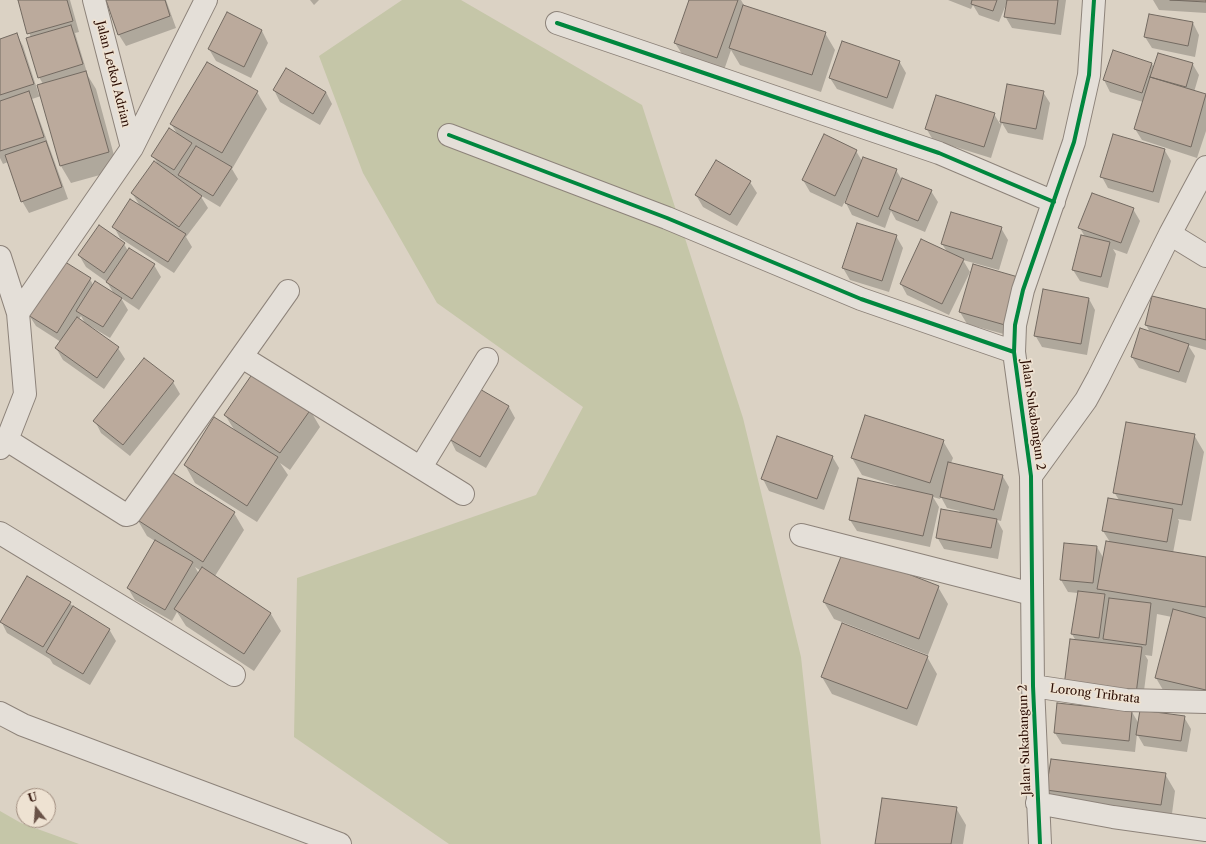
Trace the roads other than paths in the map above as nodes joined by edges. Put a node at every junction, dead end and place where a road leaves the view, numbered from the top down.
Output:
1 (94, 0) edge
2 (206, 0) edge
3 (1094, 0) edge
4 (557, 22) dead end
5 (449, 135) dead end
6 (132, 148) junction
7 (1206, 167) edge
8 (1054, 202) junction
9 (1170, 234) junction
10 (1206, 256) edge
11 (0, 258) edge
12 (288, 291) dead end
13 (18, 313) junction
14 (1014, 352) junction
15 (242, 357) junction
16 (487, 359) dead end
17 (3, 444) edge
18 (421, 467) junction
19 (1031, 476) junction
20 (463, 494) dead end
21 (0, 533) edge
22 (801, 535) dead end
23 (1032, 594) junction
24 (234, 675) dead end
25 (1033, 686) junction
26 (1206, 702) edge
27 (0, 713) edge
28 (1037, 803) junction
29 (1206, 830) edge
30 (340, 844) edge
31 (1040, 844) edge

1 - 6 street, Jalan Letkol Adrian
2 - 6 street
3 - 8 street, Jalan Sukabangun 2
4 - 8 street
5 - 14 street
6 - 13 street
7 - 9 street
8 - 14 street, Jalan Sukabangun 2
9 - 10 street
9 - 19 street
11 - 13 street
12 - 15 street
13 - 17 street
14 - 19 street, Jalan Sukabangun 2
15 - 17 street
15 - 18 street
16 - 18 street
18 - 20 street
19 - 23 street, Jalan Sukabangun 2
21 - 24 street
22 - 23 street
23 - 25 street, Jalan Sukabangun 2
25 - 26 street, Lorong Tribrata
25 - 28 street, Jalan Sukabangun 2
27 - 30 street
28 - 29 street
28 - 31 street, Jalan Sukabangun 2

